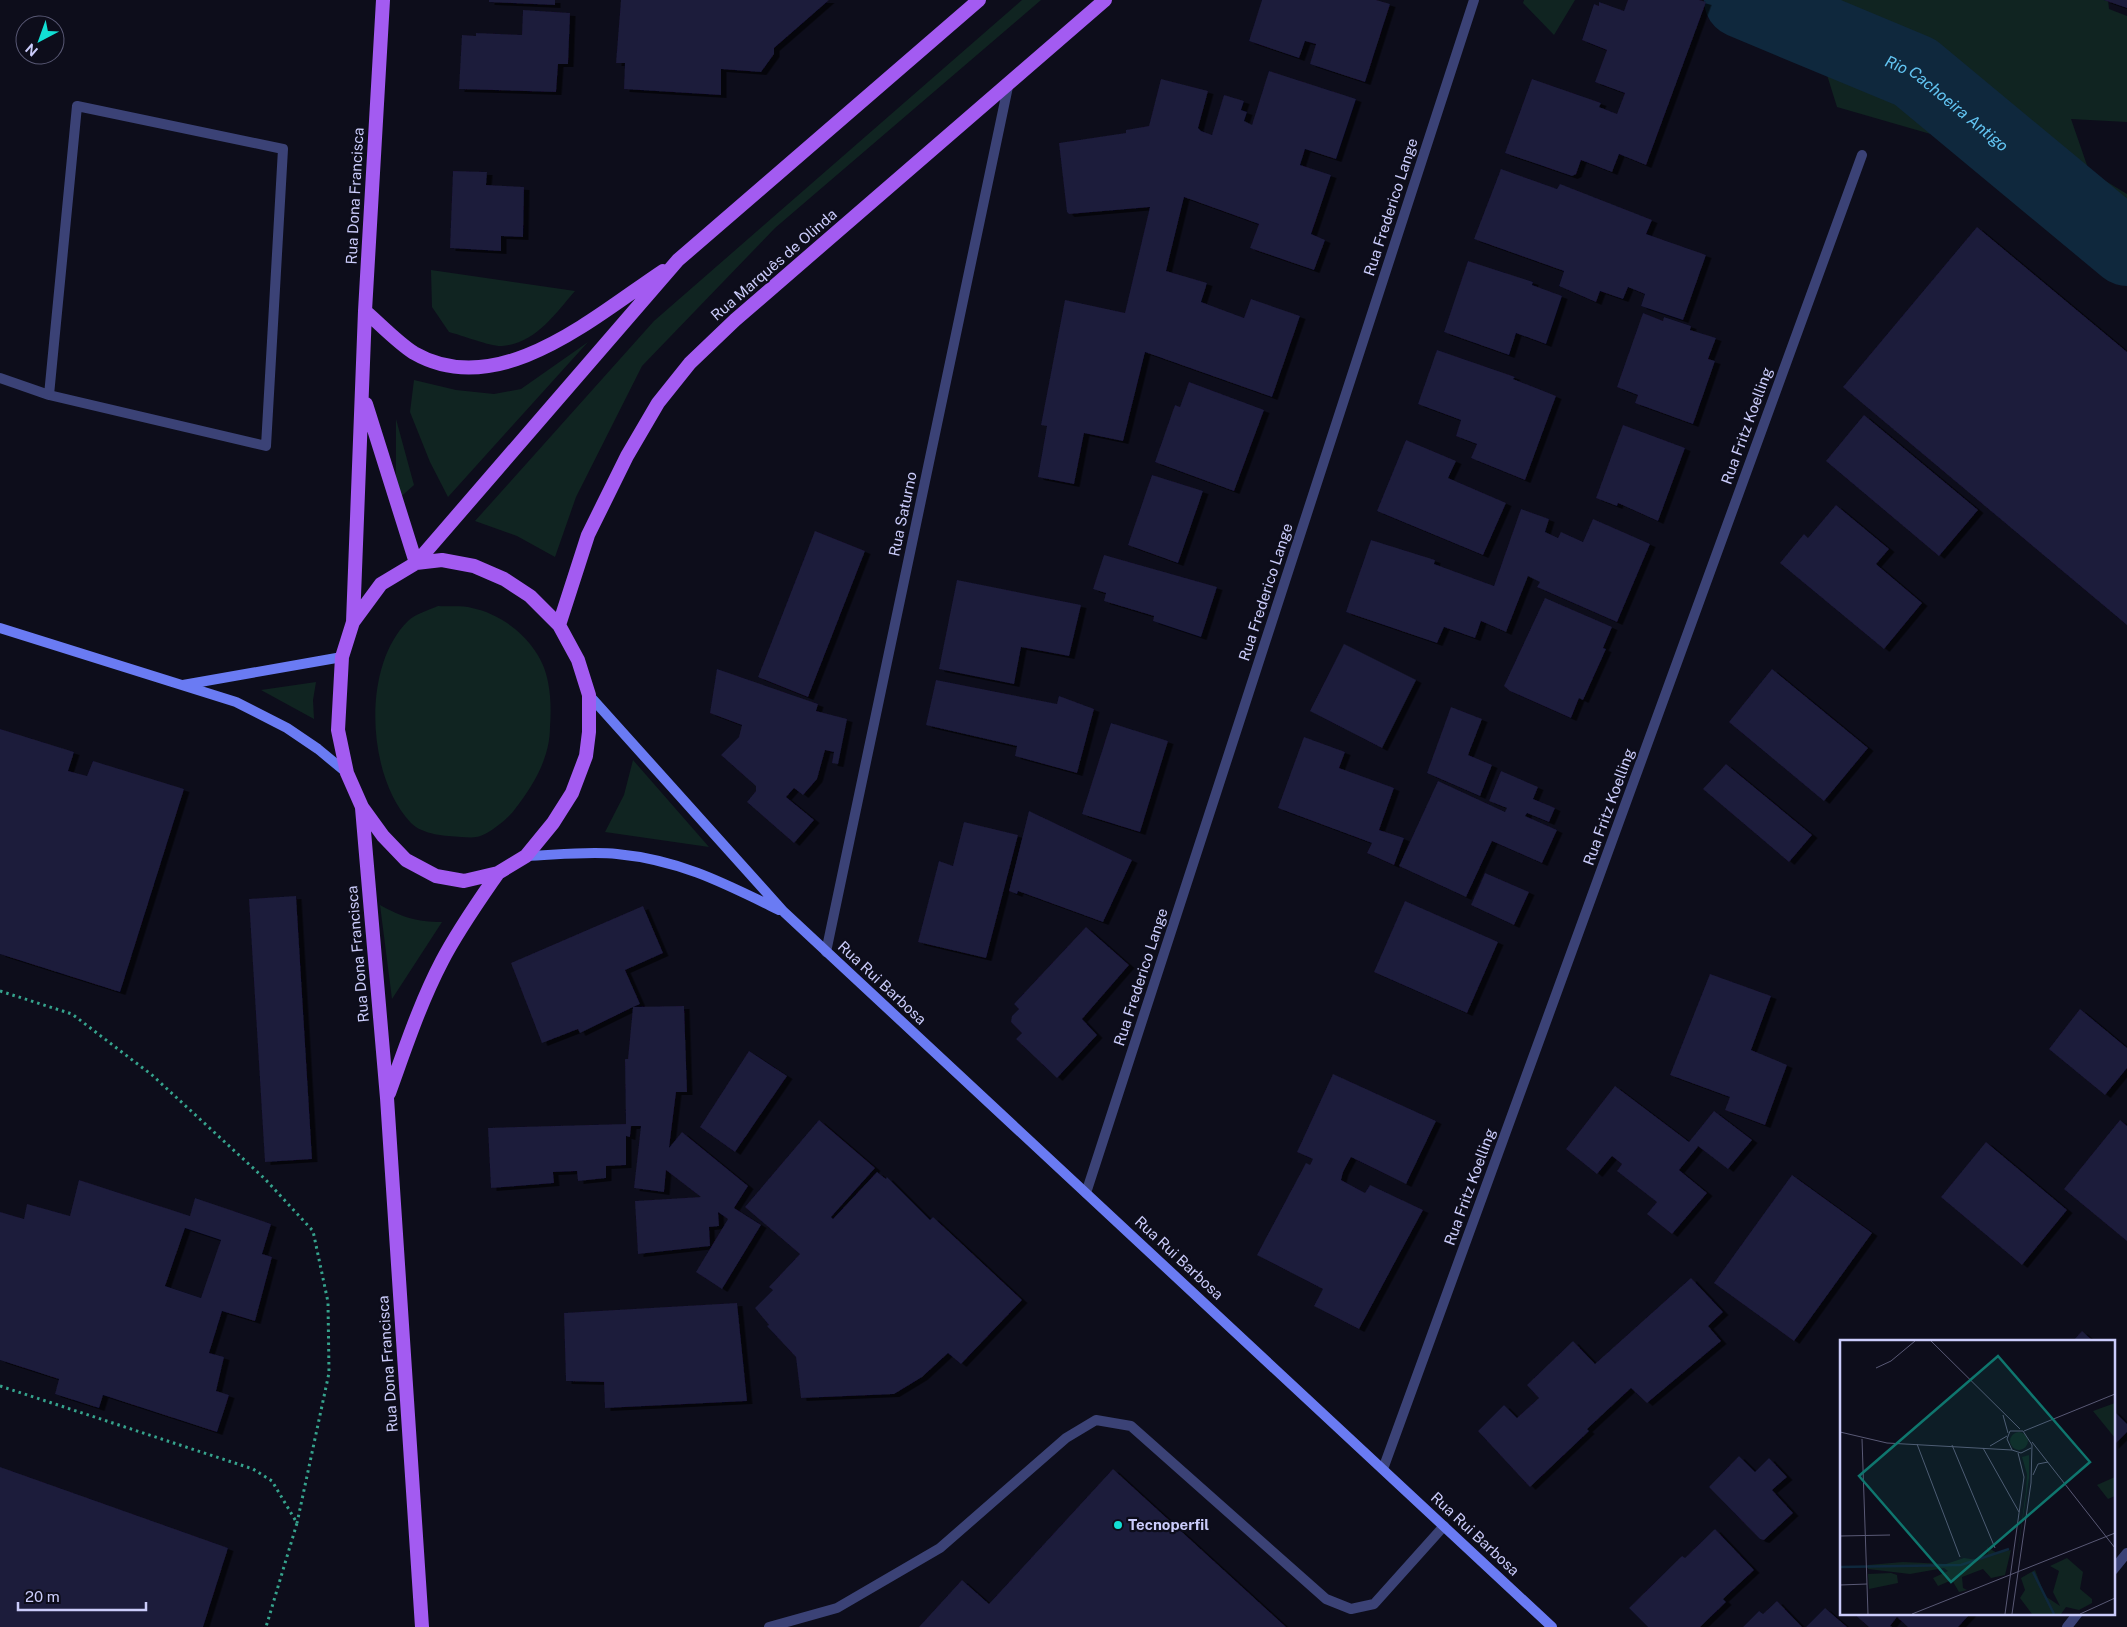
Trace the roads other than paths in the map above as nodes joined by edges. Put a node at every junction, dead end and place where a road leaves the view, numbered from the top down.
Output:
1 (383, 0) edge
2 (979, 0) edge
3 (1104, 0) edge
4 (1474, 0) edge
5 (1009, 82) junction
6 (1862, 155) dead end
7 (678, 260) junction
8 (365, 311) junction
9 (0, 378) edge
10 (363, 393) junction
11 (49, 395) junction
12 (416, 562) junction
13 (353, 622) junction
14 (559, 625) junction
15 (0, 628) edge
16 (342, 657) junction
17 (181, 685) junction
18 (589, 695) junction
19 (347, 773) junction
20 (362, 807) junction
21 (526, 856) junction
22 (498, 873) junction
23 (784, 912) junction
24 (826, 952) junction
25 (387, 1098) junction
26 (1086, 1193) junction
27 (1383, 1469) junction
28 (1444, 1526) junction
29 (2127, 1553) edge
30 (2114, 1569) edge
31 (2077, 1614) edge
32 (422, 1627) edge
33 (768, 1627) edge
34 (1552, 1627) edge
35 (2067, 1627) edge

1 - 8 main road, Rua Dona Francisca
2 - 7 main road
3 - 5 main road, Rua Marquês de Olinda
4 - 26 street, Rua Frederico Lange
5 - 14 main road, Rua Marquês de Olinda
5 - 24 street, Rua Saturno
6 - 27 street, Rua Fritz Koelling
7 - 8 main road
7 - 12 main road
8 - 10 main road, Rua Dona Francisca
9 - 11 street
10 - 12 main road, Rua Dona Francisca
10 - 13 main road, Rua Dona Francisca
11 - 11 street
12 - 13 main road
12 - 14 main road
13 - 16 main road
14 - 18 main road
15 - 17 main road
16 - 17 main road
16 - 19 main road
17 - 19 main road
18 - 21 main road
18 - 23 main road, Rua Rui Barbosa
19 - 20 main road
20 - 22 main road
20 - 25 main road, Rua Dona Francisca
21 - 22 main road
21 - 23 main road, Rua Rui Barbosa
22 - 25 main road, Rua Dona Francisca
23 - 24 main road, Rua Rui Barbosa
24 - 26 main road, Rua Rui Barbosa
25 - 32 main road, Rua Dona Francisca
26 - 27 main road, Rua Rui Barbosa
27 - 28 main road, Rua Rui Barbosa
28 - 33 street
28 - 34 main road, Rua Rui Barbosa
29 - 30 street
31 - 35 street

